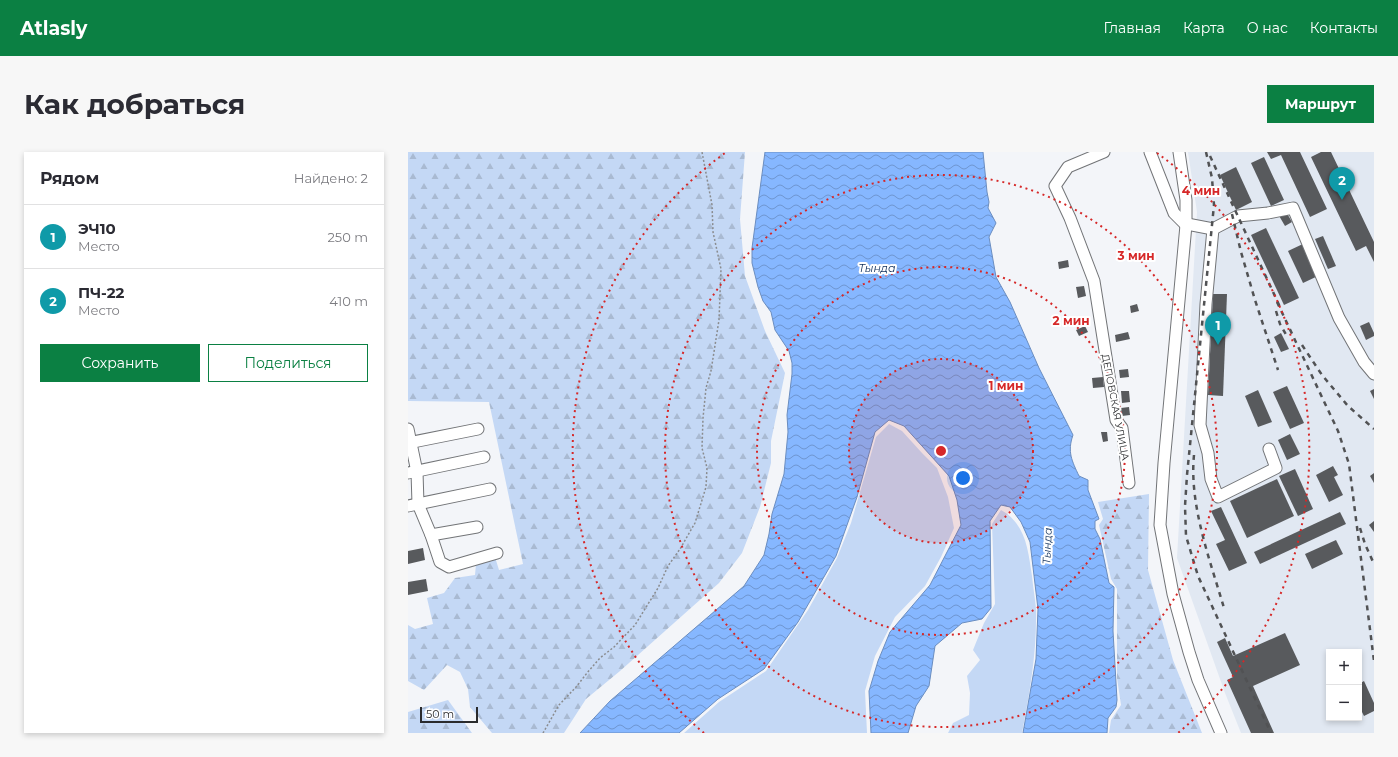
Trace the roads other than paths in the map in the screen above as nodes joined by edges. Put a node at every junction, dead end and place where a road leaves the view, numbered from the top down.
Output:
1 (1104, 152) edge
2 (1150, 152) edge
3 (1179, 152) edge
4 (1186, 225) junction
5 (1213, 229) junction
6 (1374, 374) edge
7 (408, 429) edge
8 (478, 429) dead end
9 (410, 443) edge
10 (1268, 449) dead end
11 (484, 457) dead end
12 (413, 472) edge
13 (1129, 483) dead end
14 (490, 489) dead end
15 (413, 505) edge
16 (477, 527) dead end
17 (431, 535) junction
18 (497, 553) dead end
19 (1221, 733) edge

1 - 13 street, ДЕПОВСКАЯ УЛИЦА
2 - 4 street
3 - 4 street
4 - 5 street
4 - 19 street
5 - 6 street
5 - 10 street
7 - 9 street
8 - 9 street
9 - 12 street
11 - 12 street
12 - 15 street
14 - 15 street
15 - 17 street
16 - 17 street
17 - 18 street

